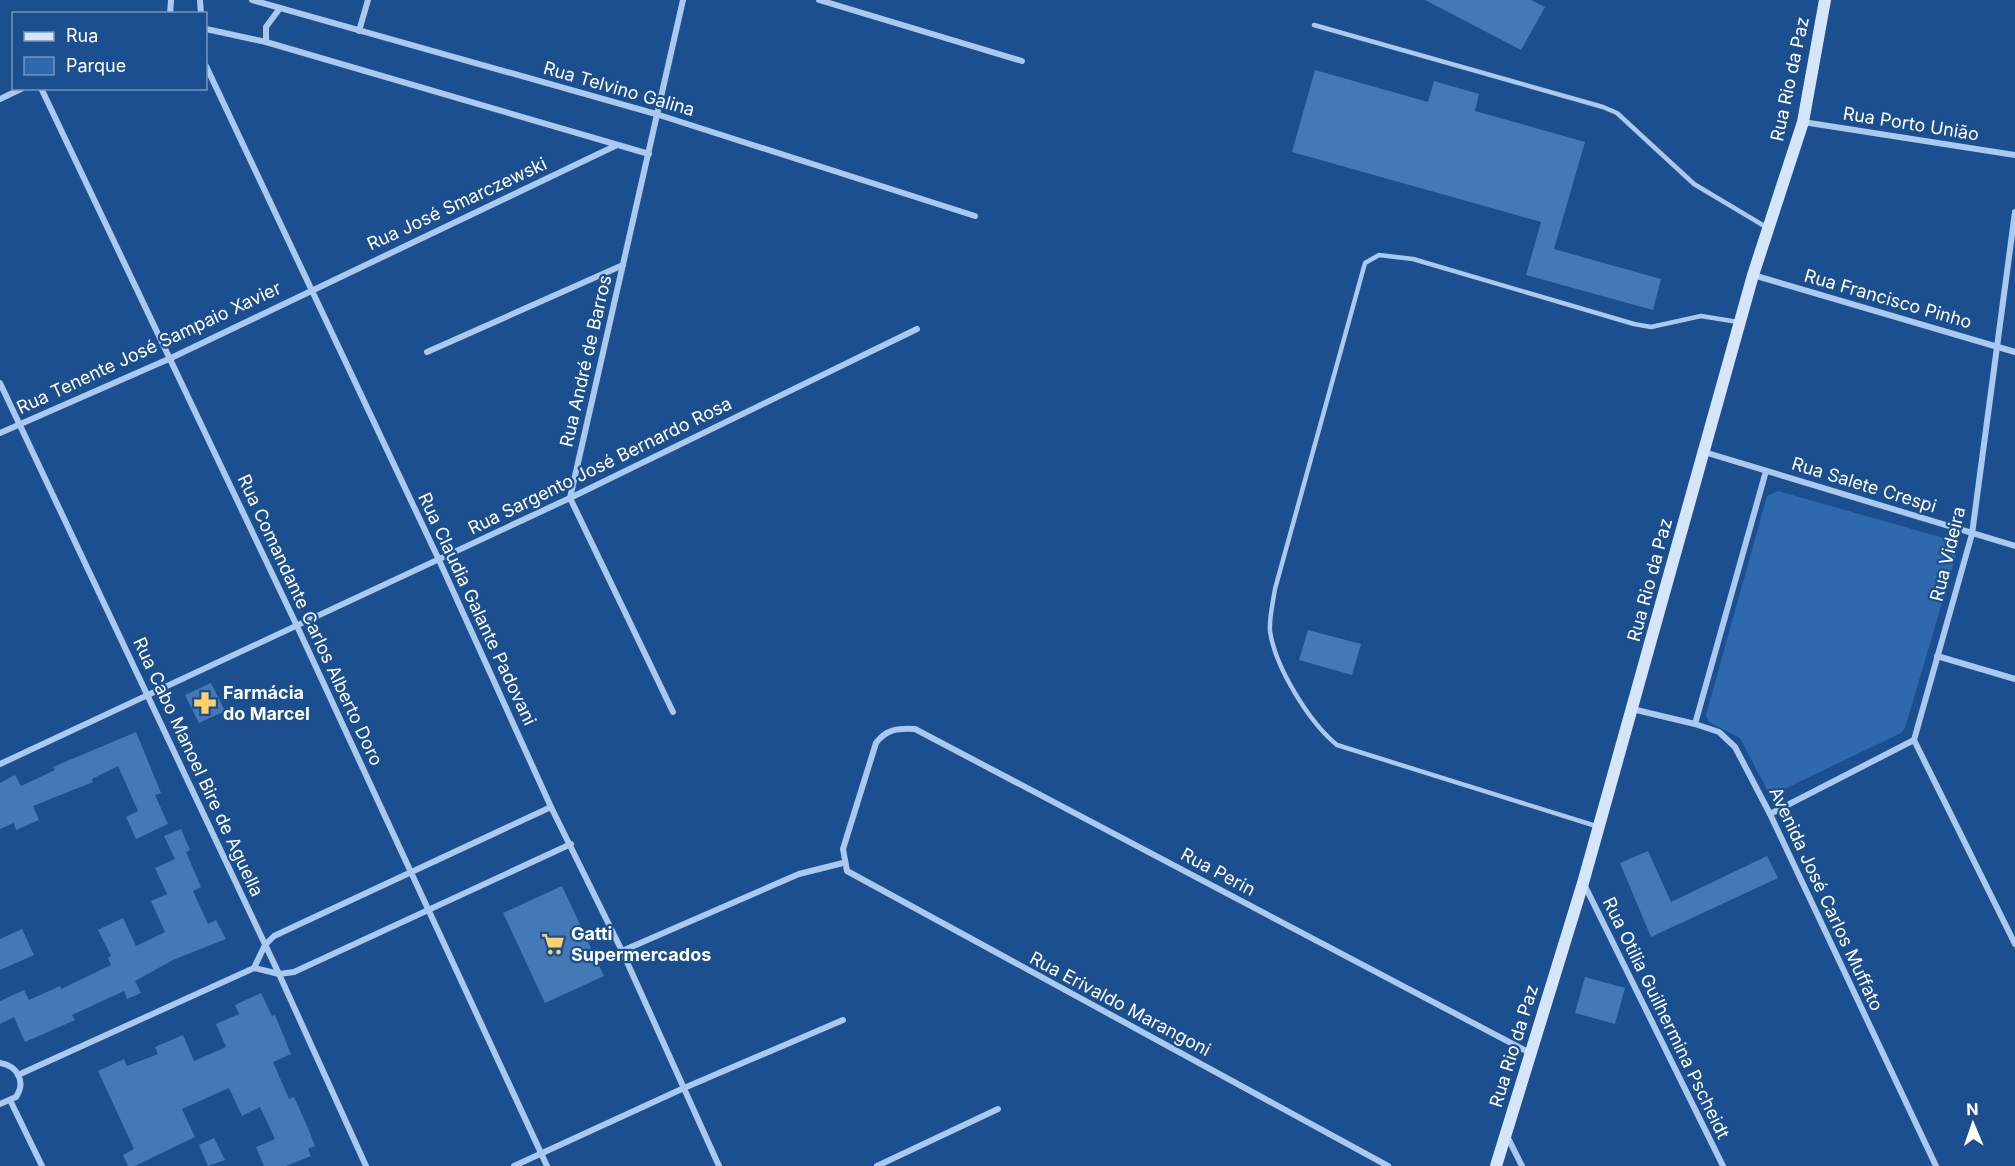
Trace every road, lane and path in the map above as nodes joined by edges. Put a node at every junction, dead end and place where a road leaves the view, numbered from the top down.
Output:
1 (252, 0) edge
2 (368, 0) edge
3 (683, 0) edge
4 (819, 0) edge
5 (1825, 0) edge
6 (280, 8) junction
7 (1314, 25) dead end
8 (207, 29) edge
9 (359, 31) junction
10 (266, 42) junction
11 (1022, 61) dead end
12 (207, 68) edge
13 (19, 90) edge
14 (42, 90) edge
15 (0, 99) edge
16 (656, 114) junction
17 (1803, 122) junction
18 (617, 145) junction
19 (648, 154) junction
20 (2015, 155) edge
21 (2015, 212) edge
22 (975, 216) dead end
23 (1768, 228) junction
24 (623, 265) junction
25 (1753, 275) junction
26 (310, 291) junction
27 (1740, 322) junction
28 (917, 329) dead end
29 (1999, 347) junction
30 (427, 352) dead end
31 (2015, 352) edge
32 (171, 358) junction
33 (0, 383) edge
34 (19, 424) junction
35 (0, 433) edge
36 (1704, 452) junction
37 (1766, 471) junction
38 (570, 498) junction
39 (1972, 534) junction
40 (2015, 546) edge
41 (439, 560) junction
42 (297, 626) junction
43 (1937, 656) junction
44 (2015, 679) edge
45 (148, 695) junction
46 (1632, 710) junction
47 (673, 712) dead end
48 (1695, 724) junction
49 (1914, 740) junction
50 (0, 764) edge
51 (551, 807) junction
52 (1770, 814) junction
53 (1599, 827) junction
54 (571, 844) junction
55 (843, 863) junction
56 (411, 873) junction
57 (1583, 883) junction
58 (427, 909) junction
59 (2015, 944) edge
60 (265, 945) junction
61 (622, 951) junction
62 (254, 968) junction
63 (279, 974) junction
64 (843, 1020) dead end
65 (1530, 1053) junction
66 (0, 1063) edge
67 (18, 1075) junction
68 (684, 1088) junction
69 (11, 1102) junction
70 (0, 1104) edge
71 (998, 1109) dead end
72 (1506, 1133) junction
73 (541, 1154) junction
74 (42, 1166) edge
75 (366, 1166) edge
76 (514, 1166) edge
77 (547, 1166) edge
78 (719, 1166) edge
79 (877, 1166) edge
80 (1388, 1166) edge
81 (1496, 1166) edge
82 (1522, 1166) edge
83 (1723, 1166) edge
84 (1936, 1166) edge

1 - 6 street, Rua Telvino Galina
2 - 9 street
3 - 16 street, Rua André de Barros
4 - 11 street
5 - 17 main road, Rua Rio da Paz
6 - 9 street, Rua Telvino Galina
6 - 10 street
7 - 23 lane
8 - 10 street
9 - 16 street, Rua Telvino Galina
10 - 18 street
12 - 26 street, Rua Claudia Galante Padovani
13 - 15 street
14 - 32 street, Rua Comandante Carlos Alberto Doro
16 - 19 street, Rua André de Barros
16 - 22 street, Rua Telvino Galina
17 - 20 street, Rua Porto União
17 - 23 main road, Rua Rio da Paz
18 - 19 street
18 - 26 street, Rua José Smarczewski
19 - 24 street, Rua André de Barros
21 - 29 street, Rua Videira
23 - 25 main road, Rua Rio da Paz
24 - 30 street
24 - 38 street, Rua André de Barros
25 - 27 main road, Rua Rio da Paz
25 - 29 street, Rua Francisco Pinho
26 - 32 street, Rua Tenente José Sampaio Xavier
26 - 41 street, Rua Claudia Galante Padovani
27 - 36 main road, Rua Rio da Paz
27 - 53 lane
28 - 38 street, Rua Sargento José Bernardo Rosa
29 - 31 street, Rua Francisco Pinho
29 - 39 street, Rua Videira
32 - 34 street, Rua Tenente José Sampaio Xavier
32 - 42 street, Rua Comandante Carlos Alberto Doro
33 - 34 street, Rua Cabo Manoel Bire de Aguella
34 - 35 street, Rua Tenente José Sampaio Xavier
34 - 45 street, Rua Cabo Manoel Bire de Aguella
36 - 37 street, Rua Salete Crespi
36 - 46 main road, Rua Rio da Paz
37 - 39 street, Rua Salete Crespi
37 - 48 street
38 - 41 street, Rua Sargento José Bernardo Rosa
38 - 47 street
39 - 40 street, Rua Salete Crespi
39 - 43 street, Rua Videira
41 - 42 street, Rua Sargento José Bernardo Rosa
41 - 51 street, Rua Claudia Galante Padovani
42 - 45 street, Rua Sargento José Bernardo Rosa
42 - 56 street, Rua Comandante Carlos Alberto Doro
43 - 44 street
43 - 49 street, Rua Videira
45 - 50 street, Rua Sargento José Bernardo Rosa
45 - 60 street, Rua Cabo Manoel Bire de Aguella
46 - 48 street, Avenida José Carlos Muffato
46 - 53 main road, Rua Rio da Paz
48 - 52 street, Avenida José Carlos Muffato
49 - 52 street
49 - 59 street
51 - 54 street, Rua Claudia Galante Padovani
51 - 56 street
52 - 84 street, Avenida José Carlos Muffato
53 - 57 main road, Rua Rio da Paz
54 - 58 street
54 - 61 street, Rua Claudia Galante Padovani
55 - 61 street
55 - 65 street, Rua Perin
55 - 80 street, Rua Erivaldo Marangoni
56 - 58 street, Rua Comandante Carlos Alberto Doro
56 - 60 street
57 - 65 main road, Rua Rio da Paz
57 - 83 street, Rua Otilia Guilhermina Pscheidt
58 - 63 street
58 - 73 street, Rua Comandante Carlos Alberto Doro
60 - 62 street
60 - 63 street, Rua Cabo Manoel Bire de Aguella
61 - 68 street, Rua Claudia Galante Padovani
62 - 63 street
62 - 67 street
63 - 75 street, Rua Cabo Manoel Bire de Aguella
64 - 68 street
65 - 72 main road, Rua Rio da Paz
66 - 67 street
67 - 69 street
68 - 73 street
68 - 78 street, Rua Claudia Galante Padovani
69 - 70 street
69 - 74 street
71 - 79 street
72 - 81 main road, Rua Rio da Paz
72 - 82 street
73 - 76 street
73 - 77 street, Rua Comandante Carlos Alberto Doro

